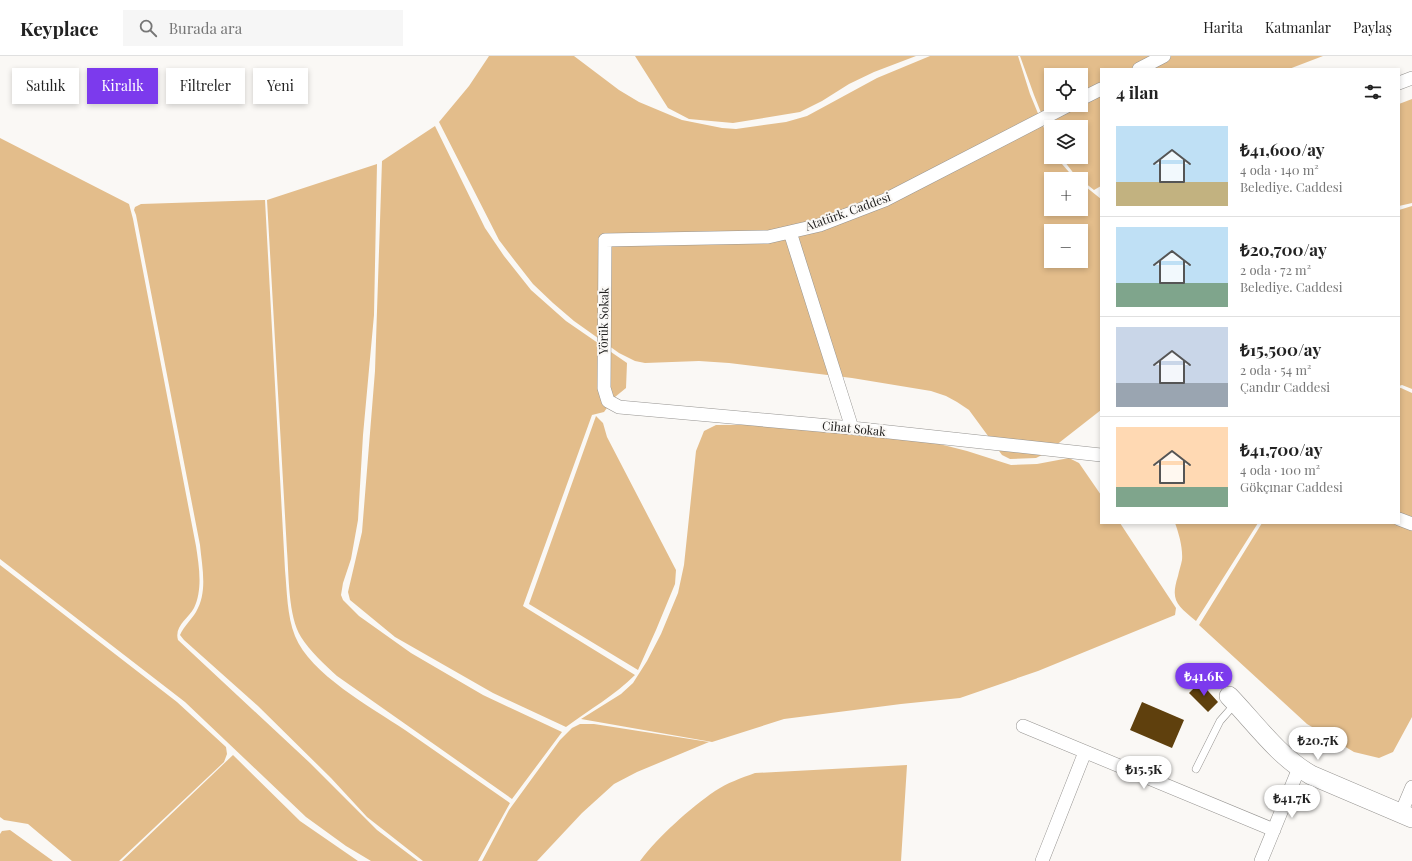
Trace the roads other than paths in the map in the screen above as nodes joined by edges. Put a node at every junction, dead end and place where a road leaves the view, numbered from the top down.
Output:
1 (1164, 56) edge
2 (1141, 68) edge
3 (1412, 78) edge
4 (1400, 83) edge
5 (1100, 90) edge
6 (1088, 96) edge
7 (1055, 112) edge
8 (790, 232) junction
9 (605, 240) joint
10 (608, 401) joint
11 (852, 428) junction
12 (1100, 455) edge
13 (1400, 519) edge
14 (1412, 524) edge
15 (1233, 699) joint
16 (1023, 726) dead end
17 (1085, 752) junction
18 (1299, 768) junction
19 (1196, 769) dead end
20 (1412, 787) edge
21 (1409, 816) edge
22 (1274, 830) junction
23 (1042, 861) edge
24 (1261, 861) edge

1 - 2 street
3 - 4 street
5 - 6 street
7 - 8 street, Atatürk. Caddesi
8 - 9 street, Atatürk. Caddesi
8 - 11 street
9 - 10 street, Yörük Sokak
10 - 11 street, Cihat Sokak
11 - 12 street, Cihat Sokak
13 - 14 street
15 - 18 street
15 - 19 lane
16 - 17 street
17 - 22 street
17 - 23 street
18 - 21 street
18 - 22 street
20 - 21 street
22 - 24 street

